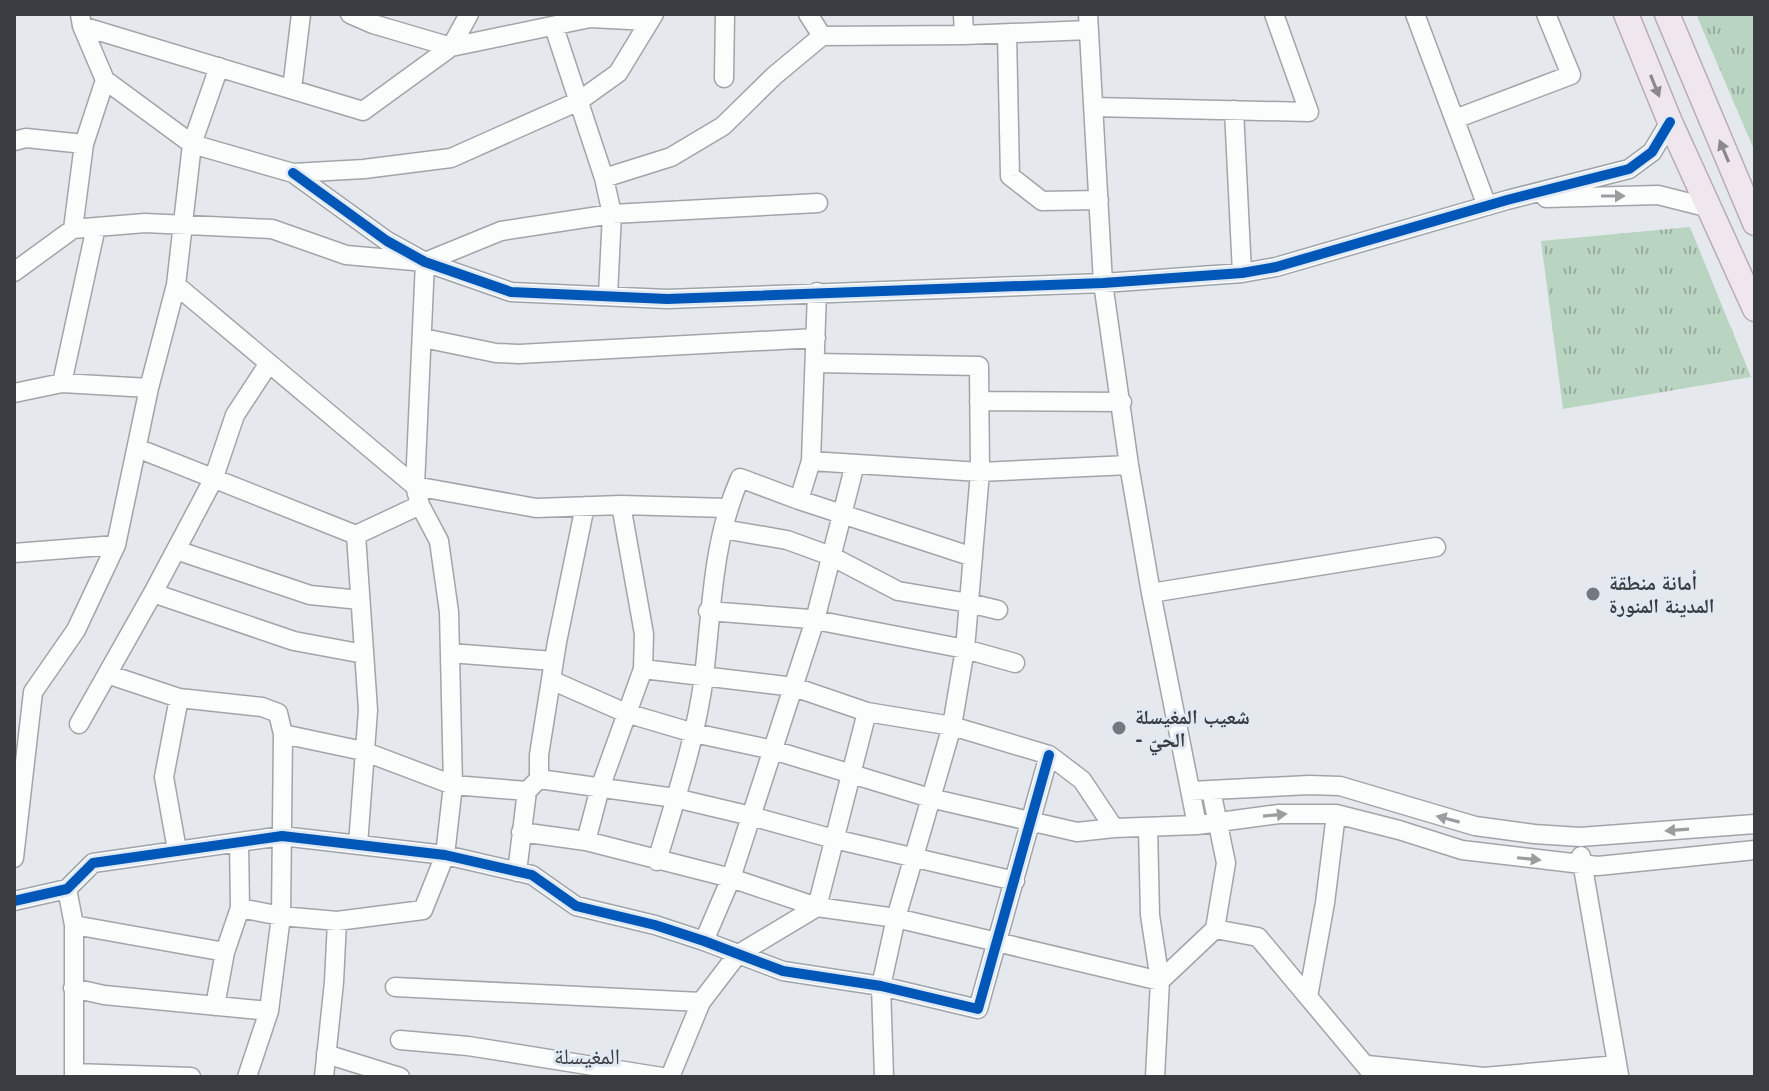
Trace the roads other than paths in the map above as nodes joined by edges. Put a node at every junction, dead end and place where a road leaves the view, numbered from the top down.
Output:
1 (301, 14) edge
2 (350, 14) edge
3 (469, 14) edge
4 (725, 14) edge
5 (808, 14) edge
6 (963, 14) edge
7 (1274, 14) edge
8 (1415, 14) edge
9 (1546, 14) edge
10 (1626, 14) edge
11 (1667, 14) edge
12 (652, 18) edge
13 (81, 20) edge
14 (1089, 22) edge
15 (554, 27) junction
16 (1007, 34) junction
17 (964, 35) junction
18 (822, 36) junction
19 (451, 47) junction
20 (219, 67) junction
21 (724, 78) dead end
22 (105, 80) junction
23 (292, 89) junction
24 (579, 101) junction
25 (1094, 107) junction
26 (1234, 110) junction
27 (1455, 119) junction
28 (1670, 122) junction
29 (14, 141) edge
30 (84, 144) junction
31 (192, 144) junction
32 (293, 173) junction
33 (604, 178) junction
34 (1099, 200) junction
35 (1507, 200) junction
36 (818, 203) dead end
37 (1487, 206) junction
38 (1710, 208) junction
39 (612, 214) junction
40 (1755, 223) edge
41 (185, 225) junction
42 (96, 227) junction
43 (73, 229) junction
44 (425, 262) junction
45 (14, 272) edge
46 (1242, 273) junction
47 (1103, 283) junction
48 (176, 285) junction
49 (817, 292) junction
50 (608, 295) junction
51 (1755, 309) edge
52 (423, 338) junction
53 (816, 338) junction
54 (269, 363) junction
55 (816, 363) junction
56 (62, 383) junction
57 (149, 388) junction
58 (14, 393) edge
59 (979, 401) junction
60 (1122, 402) junction
61 (137, 448) junction
62 (811, 461) junction
63 (855, 464) junction
64 (1129, 465) junction
65 (980, 472) junction
66 (213, 480) junction
67 (415, 486) junction
68 (799, 500) junction
69 (420, 505) junction
70 (621, 505) junction
71 (585, 506) junction
72 (727, 508) junction
73 (843, 515) junction
74 (723, 529) junction
75 (356, 535) junction
76 (116, 545) junction
77 (1436, 547) dead end
78 (176, 550) junction
79 (14, 553) edge
80 (831, 556) junction
81 (973, 557) junction
82 (153, 593) junction
83 (1151, 593) junction
84 (360, 600) junction
85 (969, 603) junction
86 (998, 610) dead end
87 (708, 611) junction
88 (815, 620) junction
89 (965, 649) junction
90 (450, 653) junction
91 (364, 654) junction
92 (1015, 663) dead end
93 (643, 669) junction
94 (553, 670) junction
95 (107, 674) junction
96 (704, 676) junction
97 (14, 687) edge
98 (794, 687) junction
99 (33, 692) junction
100 (179, 698) junction
101 (867, 712) junction
102 (626, 713) junction
103 (79, 724) dead end
104 (952, 726) junction
105 (694, 733) junction
106 (283, 734) junction
107 (773, 750) junction
108 (363, 751) junction
109 (1049, 755) junction
110 (851, 773) junction
111 (453, 785) junction
112 (533, 785) junction
113 (600, 788) junction
114 (1211, 790) junction
115 (1191, 791) junction
116 (675, 798) junction
117 (930, 798) junction
118 (1336, 814) junction
119 (751, 816) junction
120 (1032, 822) junction
121 (1220, 822) junction
122 (1755, 824) edge
123 (1197, 825) junction
124 (1148, 827) junction
125 (1114, 828) junction
126 (521, 832) junction
127 (282, 836) junction
128 (1580, 837) junction
129 (834, 839) junction
130 (586, 841) junction
131 (239, 842) junction
132 (358, 845) junction
133 (177, 850) junction
134 (1755, 850) edge
135 (445, 855) junction
136 (14, 858) edge
137 (912, 858) junction
138 (657, 861) junction
139 (1582, 864) junction
140 (517, 872) junction
141 (731, 878) junction
142 (1015, 881) junction
143 (67, 889) junction
144 (14, 901) edge
145 (817, 907) junction
146 (240, 908) junction
147 (281, 916) junction
148 (896, 918) junction
149 (337, 921) junction
150 (74, 925) junction
151 (1215, 929) junction
152 (704, 941) junction
153 (997, 942) junction
154 (225, 952) junction
155 (737, 955) junction
156 (1160, 981) junction
157 (881, 986) junction
158 (395, 987) dead end
159 (73, 988) junction
160 (1308, 997) junction
161 (701, 1002) junction
162 (215, 1006) junction
163 (269, 1011) junction
164 (400, 1040) dead end
165 (326, 1054) junction
166 (1371, 1071) edge
167 (1618, 1071) edge
168 (74, 1075) edge
169 (191, 1077) edge
170 (247, 1077) edge
171 (324, 1077) edge
172 (400, 1077) edge
173 (662, 1077) edge
174 (670, 1077) edge
175 (884, 1077) edge
176 (1155, 1077) edge

1 - 23 street
2 - 19 street
3 - 19 street
4 - 21 street
5 - 18 street
6 - 17 street
7 - 26 street
8 - 27 street
9 - 27 street
10 -> 28 main road
40 -> 11 main road
12 - 15 street
12 - 24 street
13 - 20 street
13 - 22 street
14 - 16 street
14 - 25 street
15 - 19 street
15 - 24 street
16 - 17 street
16 - 34 street
17 - 18 street
18 - 33 street
19 - 23 street
20 - 23 street
20 - 31 street
22 - 30 street
22 - 31 street
24 - 32 street
24 - 33 street
25 - 26 street
25 - 34 street
26 - 46 street
27 - 37 street
28 - 35 street
28 - 38 main road
29 - 30 street
30 - 43 street
31 - 32 street
31 - 41 street
32 - 44 street
33 - 39 street
34 - 47 street
35 - 37 street
35 -> 38 street
36 - 39 street
37 - 46 street
38 - 51 main road
39 - 44 street
39 - 50 street
41 - 42 street
41 - 44 street
41 - 48 street
42 - 43 street
42 - 56 street
43 - 45 street
44 - 50 street
44 - 52 street
46 - 47 street
47 - 49 street
47 - 60 street
48 - 54 street
48 - 57 street
49 - 50 street
49 - 53 street
52 - 53 street
52 - 67 street
53 - 55 street
54 - 66 street
54 - 67 street
55 - 59 street
55 - 62 street
56 - 57 street
56 - 58 street
57 - 61 street
59 - 60 street
59 - 65 street
60 - 64 street
61 - 66 street
61 - 76 street
62 - 63 street
62 - 68 street
63 - 65 street
63 - 73 street
64 - 65 street
64 - 83 street
65 - 81 street
66 - 75 street
66 - 78 street
67 - 69 street
67 - 71 street
68 - 72 street
68 - 73 street
69 - 75 street
69 - 90 street
70 - 71 street
70 - 72 street
70 - 93 street
71 - 94 street
72 - 74 street
73 - 80 street
73 - 81 street
74 - 80 street
74 - 87 street
75 - 84 street
76 - 79 street
76 - 99 street
77 - 83 street
78 - 82 street
78 - 84 street
80 - 85 street
80 - 88 street
81 - 85 street
82 - 91 street
82 - 95 street
83 - 115 street
84 - 91 street
85 - 86 street
85 - 89 street
87 - 88 street
87 - 96 street
88 - 89 street
88 - 98 street
89 - 92 street
89 - 104 street
90 - 94 street
90 - 111 street
91 - 108 street
93 - 96 street
93 - 102 street
94 - 102 street
94 - 112 street
95 - 100 street
95 - 103 street
96 - 98 street
96 - 105 street
97 - 99 street
98 - 101 street
98 - 107 street
99 - 136 street
100 - 106 street
100 - 133 street
101 - 104 street
101 - 110 street
102 - 105 street
102 - 113 street
104 - 109 street
104 - 117 street
105 - 107 street
105 - 116 street
106 - 108 street
106 - 127 street
107 - 110 street
107 - 119 street
108 - 111 street
108 - 132 street
109 - 120 street
109 - 125 street
110 - 117 street
110 - 129 street
111 - 112 street
111 - 135 street
112 - 113 street
112 - 126 street
113 - 116 street
113 - 130 street
114 - 115 street
114 - 121 street
128 -> 114 street
115 - 123 street
116 - 119 street
116 - 138 street
117 - 120 street
117 - 137 street
121 -> 118 street
118 -> 139 street
118 - 160 street
119 - 129 street
119 - 141 street
120 - 125 street
120 - 142 street
121 - 123 street
121 - 151 street
122 -> 128 street
123 - 124 street
124 - 125 street
124 - 156 street
126 - 130 street
126 - 140 street
127 - 131 street
127 - 132 street
127 - 147 street
128 - 139 street
129 - 137 street
129 - 145 street
130 - 138 street
131 - 133 street
131 - 146 street
132 - 135 street
133 - 143 street
134 - 139 street
135 - 140 street
135 - 149 street
137 - 142 street
137 - 148 street
138 - 141 street
139 - 167 street
140 - 152 street
141 - 145 street
141 - 152 street
142 - 153 street
143 - 144 street
143 - 150 street
145 - 148 street
145 - 155 street
146 - 147 street
146 - 154 street
147 - 149 street
147 - 163 street
148 - 153 street
148 - 157 street
149 - 165 street
150 - 154 street
150 - 159 street
151 - 156 street
151 - 160 street
152 - 155 street
153 - 156 street
153 - 157 street
154 - 162 street
155 - 157 street
155 - 161 street
156 - 176 street
157 - 175 street
158 - 161 street
159 - 162 street
159 - 168 street
160 - 166 street
161 - 174 street
162 - 163 street
163 - 170 street
164 - 173 street
165 - 171 street
165 - 172 street
166 - 167 street
168 - 169 street

